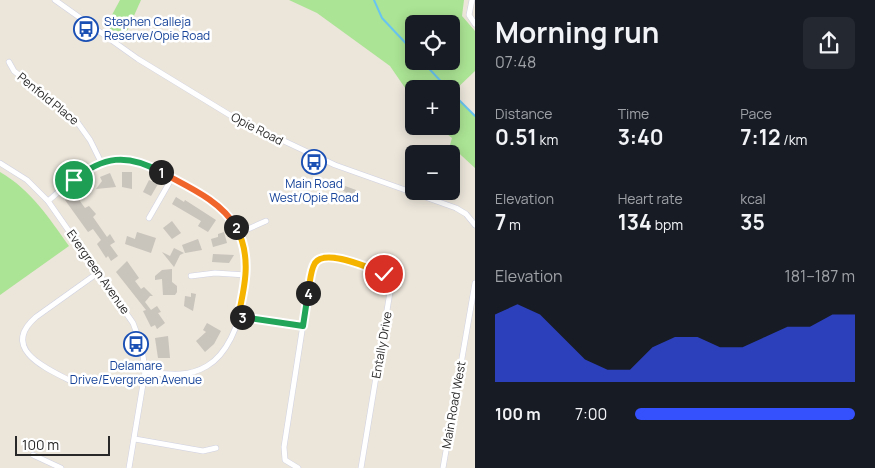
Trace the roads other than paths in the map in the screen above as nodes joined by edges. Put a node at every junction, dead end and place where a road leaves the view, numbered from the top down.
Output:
1 (55, 0) edge
2 (472, 0) edge
3 (475, 24) edge
4 (9, 62) dead end
5 (101, 162) junction
6 (0, 163) edge
7 (172, 178) junction
8 (48, 201) junction
9 (149, 218) dead end
10 (266, 221) dead end
11 (475, 225) edge
12 (239, 233) junction
13 (99, 272) junction
14 (246, 275) junction
15 (190, 276) dead end
16 (475, 283) edge
17 (238, 317) junction
18 (303, 326) junction
19 (145, 372) junction
20 (69, 380) dead end
21 (134, 439) junction
22 (216, 448) dead end
23 (33, 454) dead end
24 (61, 468) edge
25 (129, 468) edge
26 (298, 468) edge
27 (361, 468) edge
28 (443, 468) edge

1 - 11 street, Opie Road
2 - 3 street
4 - 5 street, Penfold Place
5 - 7 street
5 - 8 street
6 - 8 street, Evergreen Avenue
7 - 9 street
7 - 12 street
8 - 13 street, Evergreen Avenue
10 - 12 street
12 - 14 street
13 - 19 street, Evergreen Avenue
13 - 20 street
14 - 15 street
14 - 17 street
16 - 28 street, Main Road West
17 - 18 street
17 - 19 street
18 - 26 street, Entally Drive
18 - 27 street, Entally Drive
19 - 21 street, Evergreen Avenue
21 - 22 street
21 - 25 street, Evergreen Avenue
23 - 24 street

